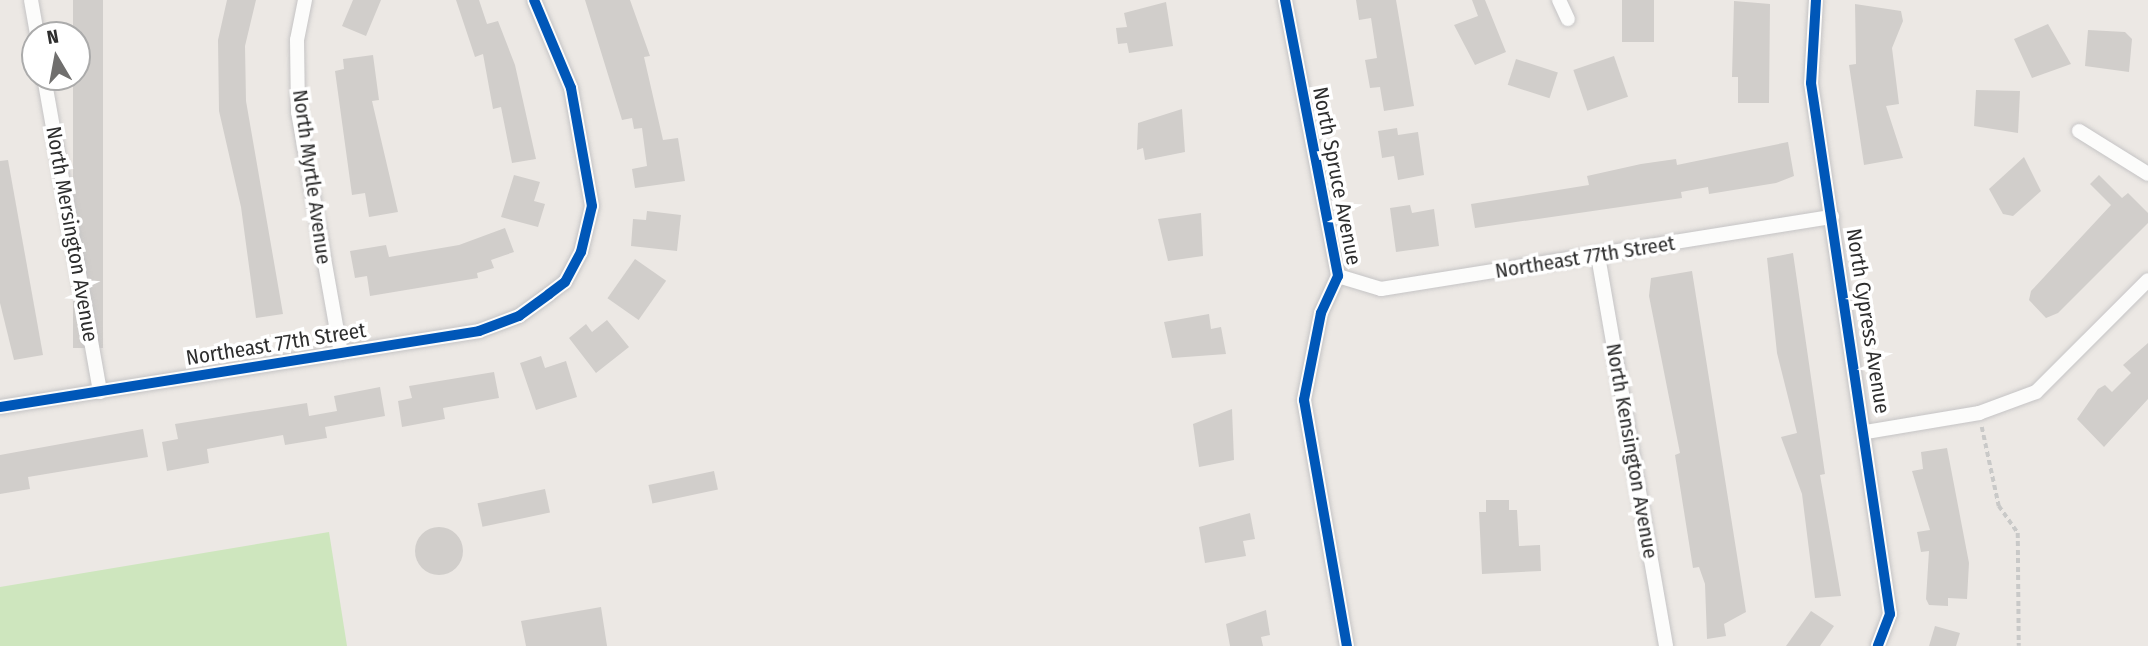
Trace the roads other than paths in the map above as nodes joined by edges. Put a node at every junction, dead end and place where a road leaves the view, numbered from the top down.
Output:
1 (31, 0) edge
2 (305, 0) edge
3 (534, 0) edge
4 (1285, 0) edge
5 (1559, 0) edge
6 (1816, 0) edge
7 (1568, 19) dead end
8 (35, 21) edge
9 (46, 91) edge
10 (2079, 131) dead end
11 (2148, 174) edge
12 (1832, 216) junction
13 (1598, 256) junction
14 (1338, 276) junction
15 (2148, 280) edge
16 (341, 353) junction
17 (100, 391) junction
18 (0, 407) edge
19 (1866, 432) junction
20 (1347, 646) edge
21 (1666, 646) edge
22 (1878, 646) edge

1 - 8 street
2 - 16 street, North Myrtle Avenue
3 - 16 street, Northeast 77th Street
4 - 14 street, North Spruce Avenue
5 - 7 street
6 - 12 street, North Cypress Avenue
9 - 17 street, North Mersington Avenue
10 - 11 street
12 - 13 street, Northeast 77th Street
12 - 19 street, North Cypress Avenue
13 - 14 street, Northeast 77th Street
13 - 21 street, North Kensington Avenue
14 - 20 street, North Spruce Avenue
15 - 19 street
16 - 17 street, Northeast 77th Street
17 - 18 street, Northeast 77th Street
19 - 22 street, North Cypress Avenue

